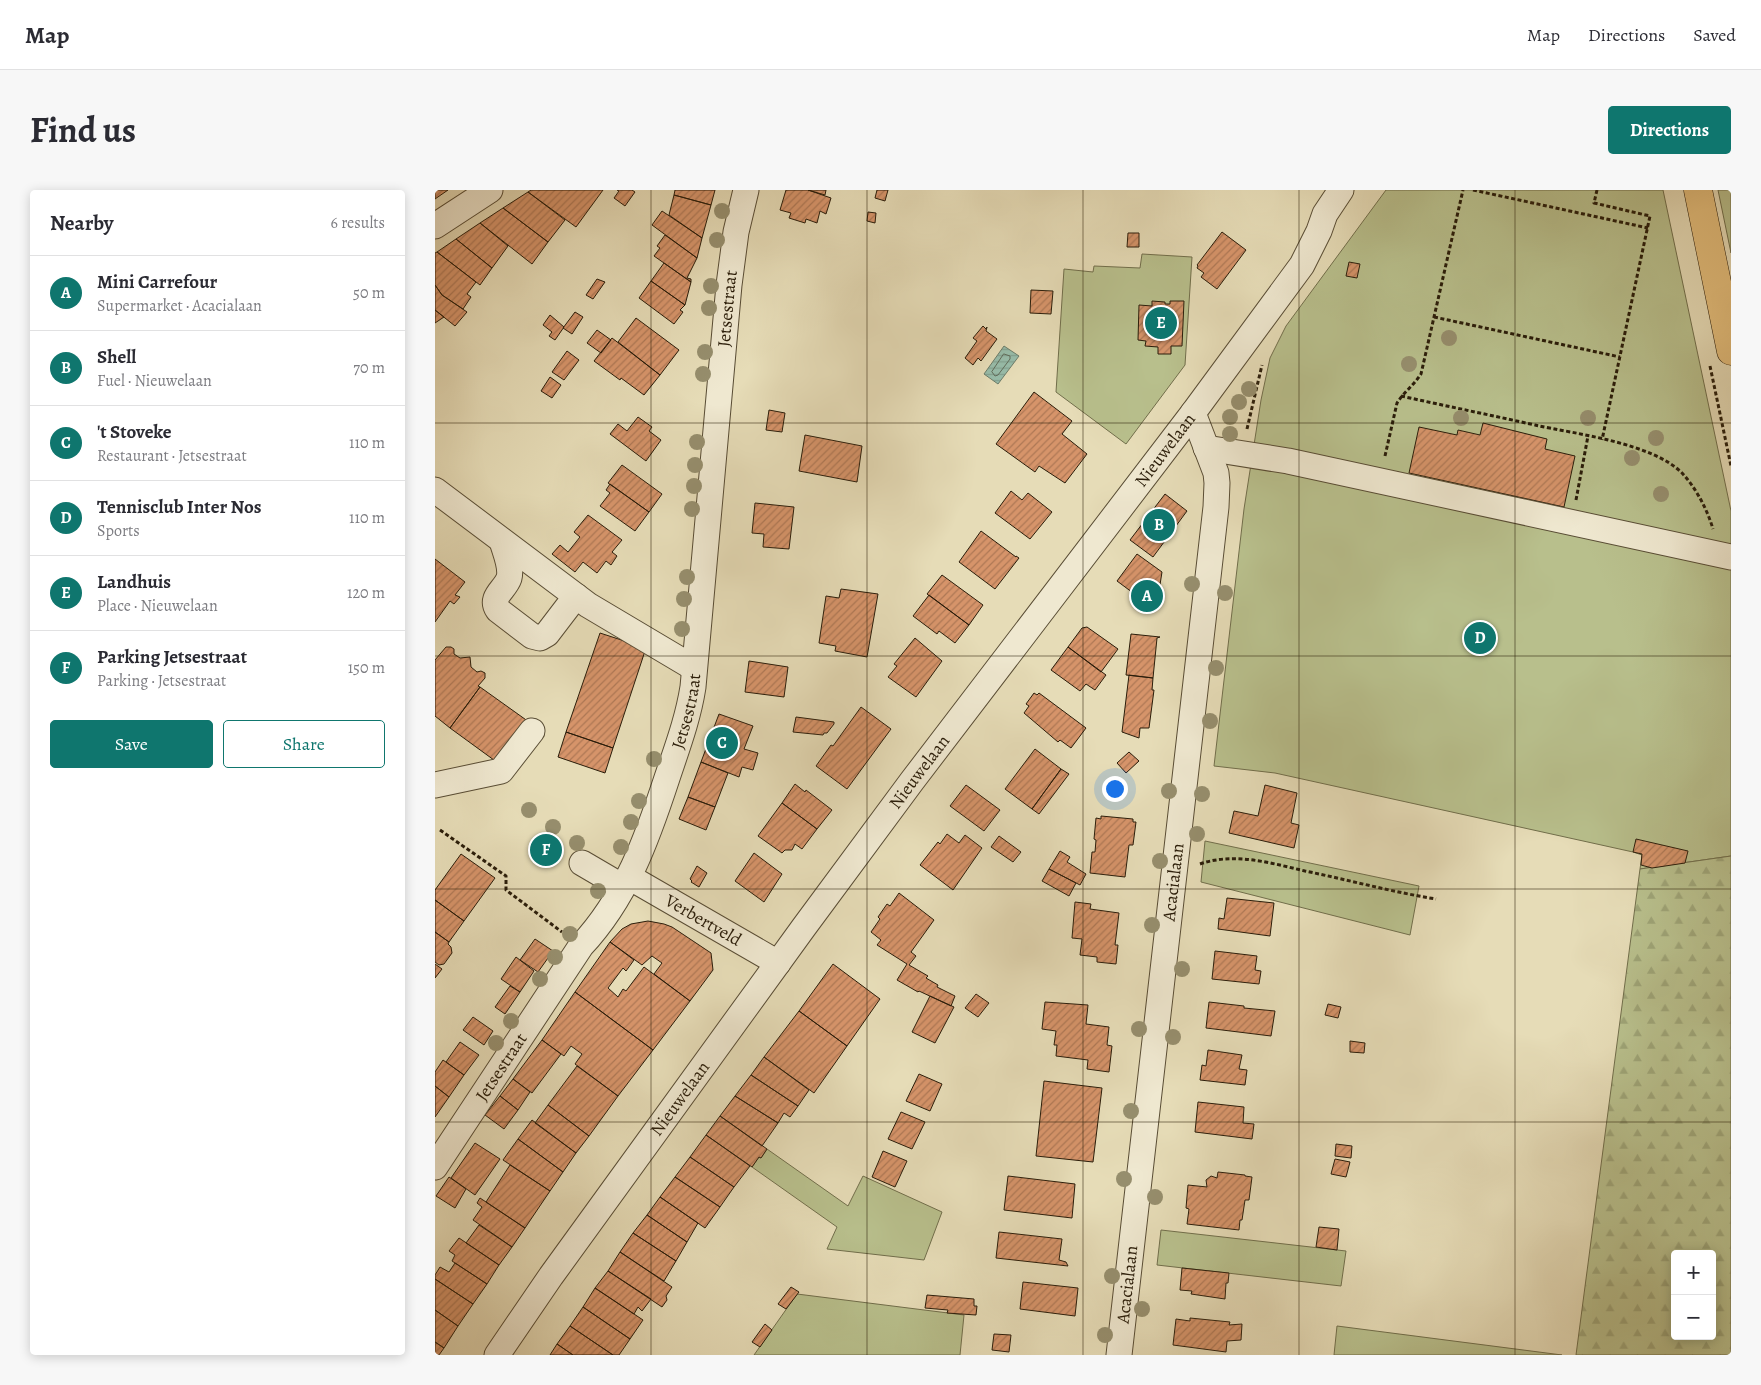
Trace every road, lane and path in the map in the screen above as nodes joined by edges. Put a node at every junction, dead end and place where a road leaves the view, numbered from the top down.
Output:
1 (490, 190) edge
2 (746, 190) edge
3 (1341, 190) edge
4 (1463, 190) edge
5 (1473, 190) edge
6 (1597, 190) edge
7 (1698, 190) edge
8 (435, 226) edge
9 (1647, 228) junction
10 (1434, 317) junction
11 (1731, 351) edge
12 (1264, 356) dead end
13 (1619, 357) junction
14 (1401, 396) junction
15 (1193, 413) junction
16 (1589, 436) junction
17 (1602, 440) junction
18 (1206, 448) junction
19 (1243, 454) junction
20 (1379, 481) junction
21 (435, 490) edge
22 (1586, 526) junction
23 (503, 541) junction
24 (1723, 556) edge
25 (576, 596) junction
26 (694, 668) junction
27 (532, 731) dead end
28 (435, 784) edge
29 (440, 830) dead end
30 (582, 863) dead end
31 (1175, 871) junction
32 (626, 882) junction
33 (1436, 900) dead end
34 (569, 937) dead end
35 (778, 963) junction
36 (435, 1167) edge
37 (497, 1355) edge
38 (1119, 1355) edge

1 - 8 street
2 - 26 street, Jetsestraat
3 - 15 street, Nieuwelaan
4 - 10 path
5 - 9 path
6 - 9 path
7 - 11 main road
9 - 13 path
10 - 13 path
10 - 14 path
12 - 19 path
13 - 17 path
14 - 16 path
14 - 20 path
15 - 18 street, Acacialaan
15 - 35 street, Nieuwelaan
16 - 17 path
16 - 22 path
17 - 24 path
18 - 19 street
18 - 31 street, Acacialaan
19 - 20 street
20 - 22 street
21 - 23 street
22 - 24 street
23 - 25 street
23 - 25 street
25 - 26 street
26 - 32 street, Jetsestraat
27 - 28 street
29 - 34 path
30 - 32 street, Verbertveld
31 - 33 path
31 - 38 street, Acacialaan
32 - 35 street, Verbertveld
32 - 36 street, Jetsestraat
35 - 37 street, Nieuwelaan

